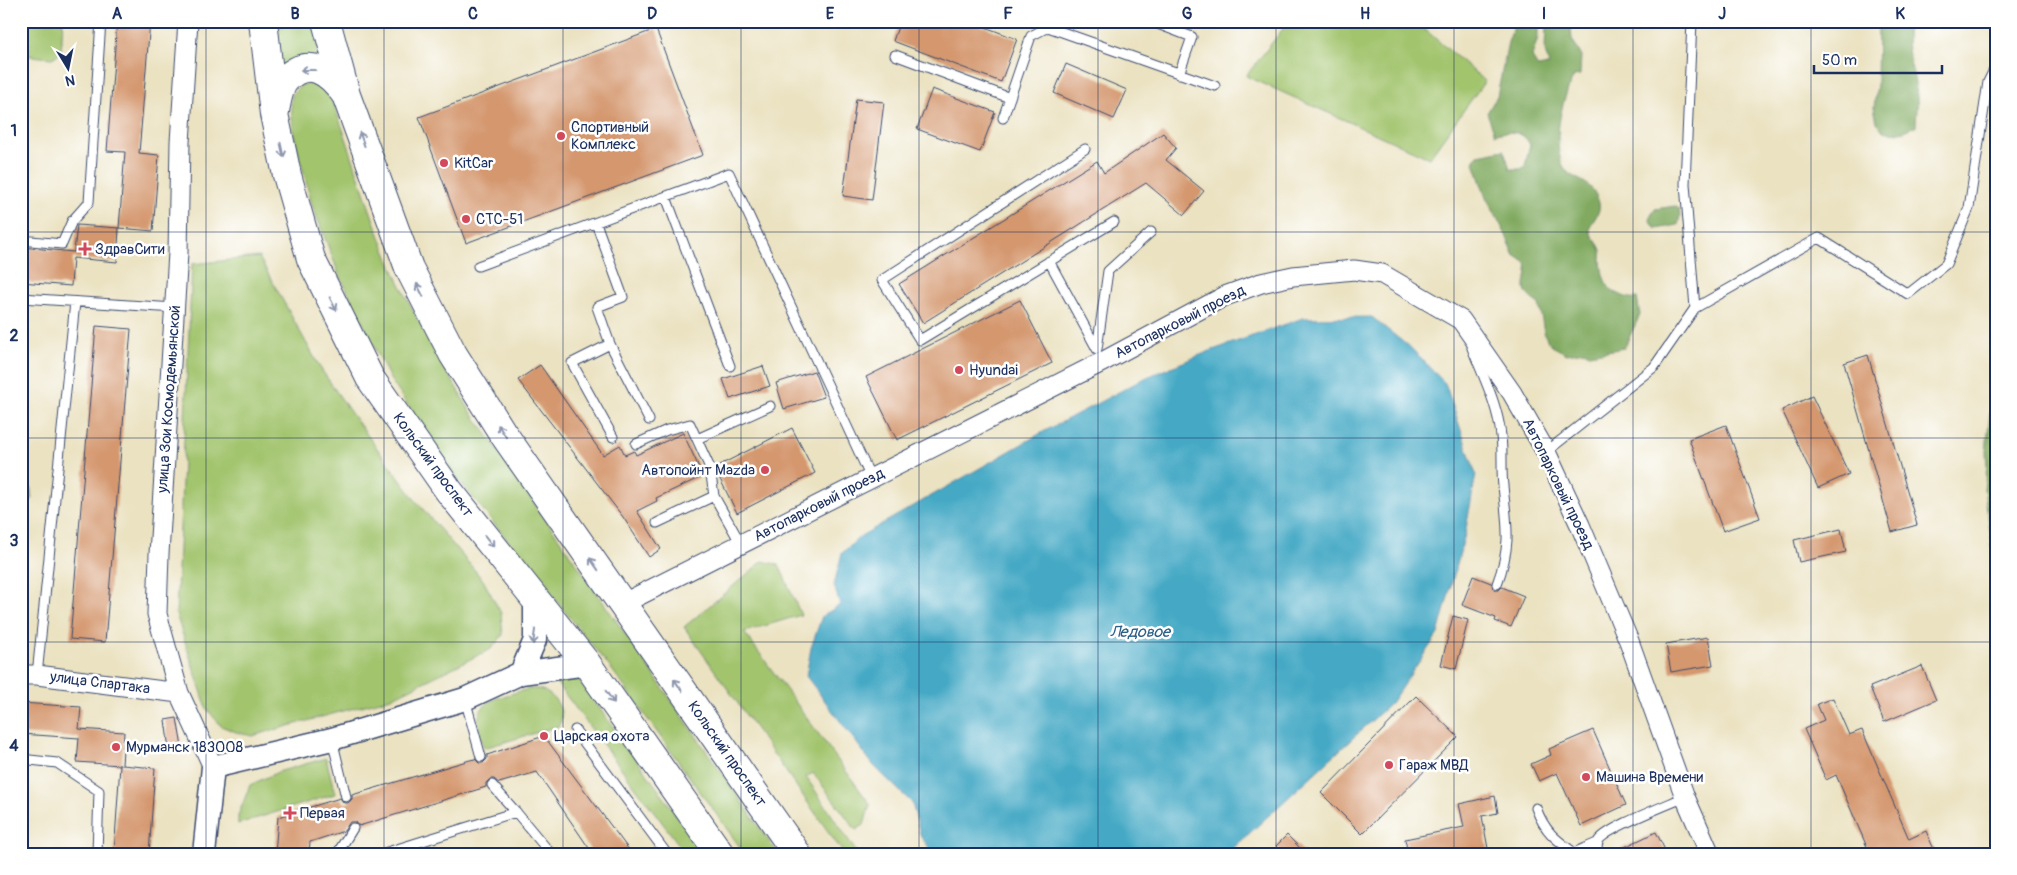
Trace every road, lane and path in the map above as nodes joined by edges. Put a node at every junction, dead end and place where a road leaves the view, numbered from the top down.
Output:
1 (102, 21) edge
2 (188, 21) edge
3 (263, 21) edge
4 (275, 21) edge
5 (1150, 21) edge
6 (1692, 21) edge
7 (325, 24) edge
8 (1049, 24) edge
9 (266, 50) junction
10 (895, 55) dead end
11 (1996, 66) edge
12 (1178, 74) junction
13 (1215, 86) dead end
14 (346, 95) junction
15 (1010, 98) junction
16 (274, 114) junction
17 (1003, 118) dead end
18 (1085, 149) dead end
19 (666, 197) junction
20 (1114, 222) dead end
21 (596, 223) junction
22 (1151, 232) dead end
23 (21, 240) edge
24 (1049, 261) junction
25 (478, 266) dead end
26 (21, 298) edge
27 (75, 302) junction
28 (175, 308) junction
29 (1695, 308) junction
30 (1461, 320) junction
31 (610, 344) junction
32 (1101, 355) junction
33 (730, 366) dead end
34 (770, 406) dead end
35 (649, 420) dead end
36 (613, 437) dead end
37 (697, 439) junction
38 (636, 444) dead end
39 (1546, 452) junction
40 (871, 478) junction
41 (714, 496) junction
42 (657, 523) dead end
43 (741, 544) junction
44 (1497, 584) dead end
45 (535, 598) junction
46 (622, 604) junction
47 (587, 664) junction
48 (521, 673) junction
49 (29, 675) edge
50 (179, 693) junction
51 (465, 699) junction
52 (575, 730) dead end
53 (332, 739) junction
54 (481, 757) dead end
55 (21, 759) edge
56 (213, 768) junction
57 (492, 785) dead end
58 (346, 797) dead end
59 (1685, 797) junction
60 (1536, 808) dead end
61 (516, 812) junction
62 (353, 828) dead end
63 (1597, 843) junction
64 (1575, 853) edge
65 (96, 854) edge
66 (204, 854) edge
67 (337, 854) edge
68 (381, 854) edge
69 (551, 854) edge
70 (667, 854) edge
71 (720, 854) edge
72 (797, 854) edge
73 (1598, 854) edge
74 (1710, 854) edge

1 - 23 lane
2 - 28 street, улица Зои Космодемьянской
3 - 9 main road, Кольский проспект
4 - 9 main road
5 - 12 lane
6 - 29 lane
7 - 14 main road, Кольский проспект
8 - 12 lane
8 - 15 lane
9 - 16 main road, Кольский проспект
10 - 15 lane
11 - 29 lane
12 - 13 lane
14 -> 16 main road
46 -> 14 main road, Кольский проспект
15 - 17 lane
16 -> 45 main road, Кольский проспект
18 - 24 lane
19 - 21 lane
19 - 33 lane
19 - 40 lane
20 - 24 lane
21 - 25 lane
21 - 31 lane
22 - 32 lane
24 - 32 lane
26 - 27 lane
27 - 28 lane
27 - 49 lane
28 - 50 street, улица Зои Космодемьянской
29 - 39 lane
30 - 32 street, Автопарковый проезд
30 - 39 street, Автопарковый проезд
30 - 44 lane
31 - 35 lane
31 - 36 lane
32 - 40 street, Автопарковый проезд
34 - 37 lane
37 - 38 lane
37 - 41 lane
39 - 59 street, Автопарковый проезд
40 - 43 street, Автопарковый проезд
41 - 42 lane
41 - 43 lane
43 - 46 street, Автопарковый проезд
45 - 47 main road, Кольский проспект
45 -> 48 street
72 -> 46 main road, Кольский проспект
47 - 48 street
47 -> 71 main road, Кольский проспект
48 - 51 street
49 - 50 street, улица Спартака
50 - 56 street, улица Зои Космодемьянской
51 - 53 street
51 - 54 lane
52 - 70 lane
53 - 56 street
53 - 58 lane
55 - 65 lane
56 - 66 street
57 - 61 lane
59 - 63 lane
59 - 74 street, Автопарковый проезд
60 - 64 lane
61 - 68 lane
61 - 69 lane
62 - 67 lane
63 - 64 lane
63 - 73 lane

